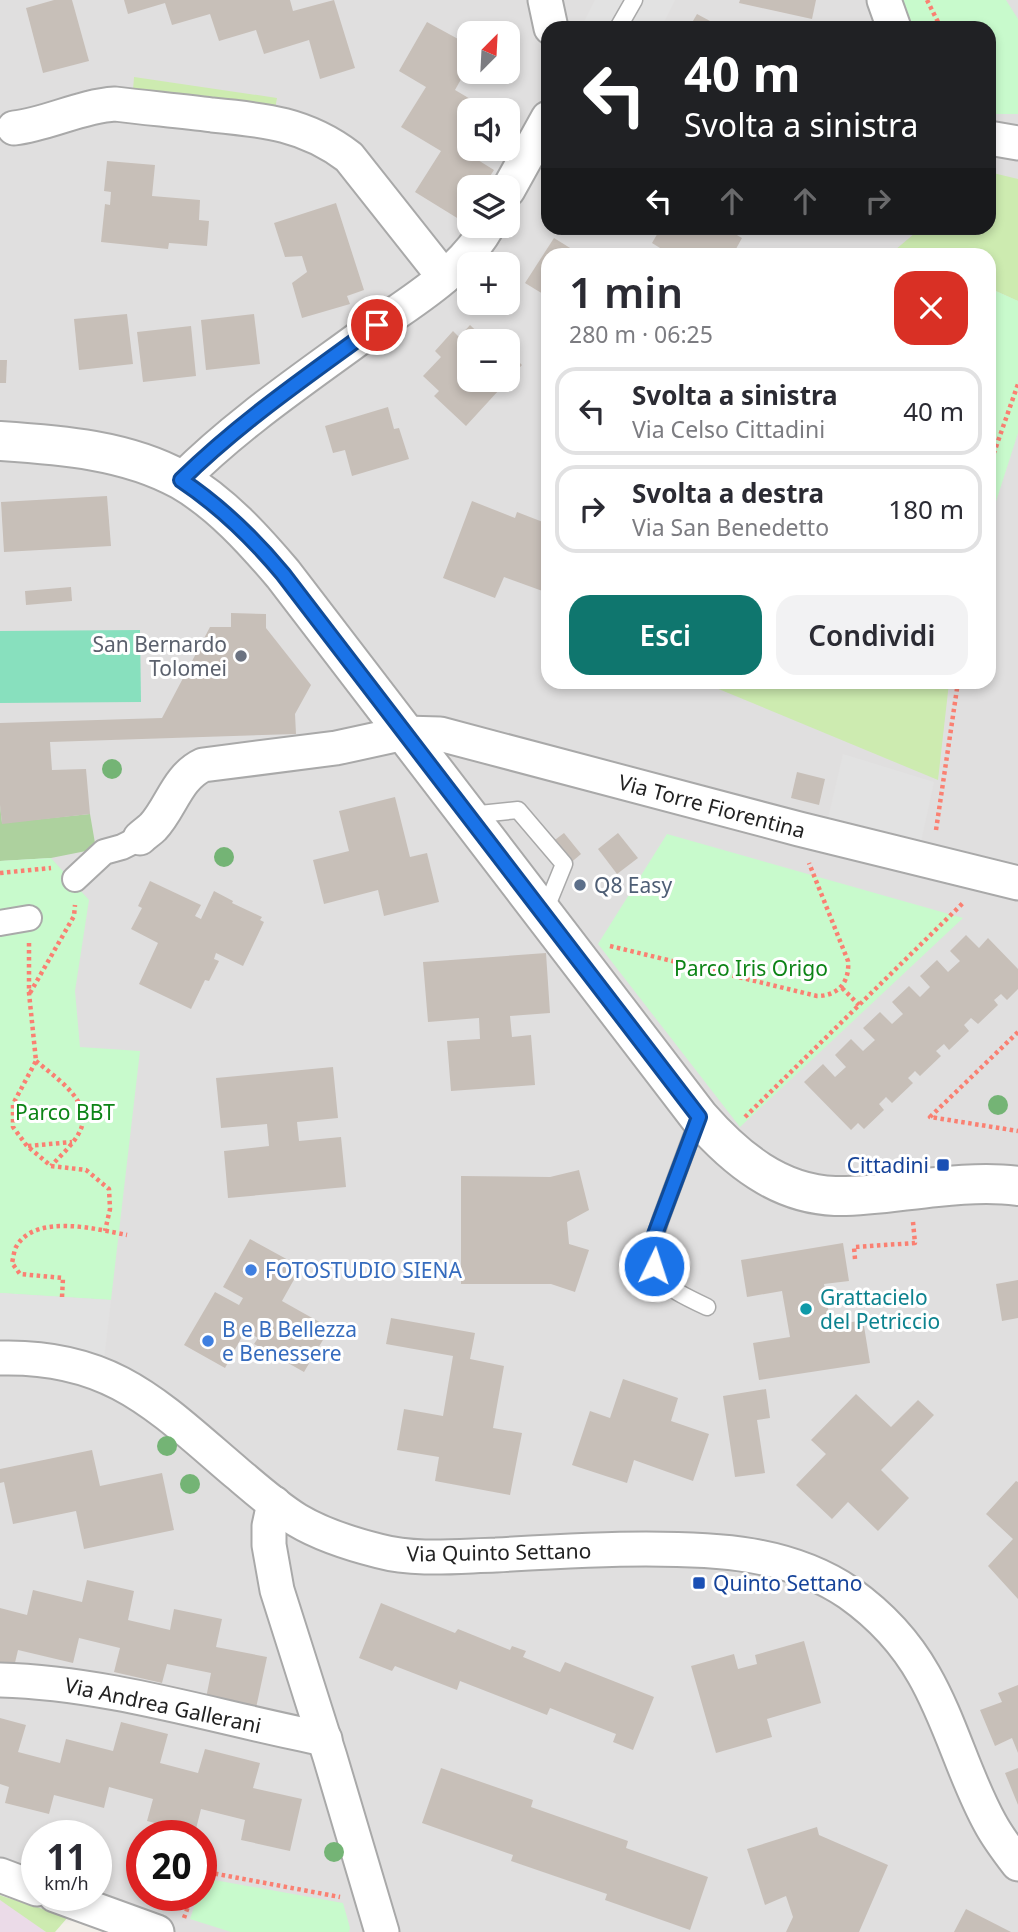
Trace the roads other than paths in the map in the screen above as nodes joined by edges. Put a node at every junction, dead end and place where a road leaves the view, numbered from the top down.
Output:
1 (545, 0) edge
2 (634, 0) edge
3 (884, 0) edge
4 (550, 21) edge
5 (622, 21) edge
6 (892, 21) edge
7 (14, 128) dead end
8 (541, 131) edge
9 (996, 139) edge
10 (1018, 143) edge
11 (516, 175) edge
12 (480, 238) edge
13 (444, 277) junction
14 (0, 441) edge
15 (181, 480) junction
16 (405, 733) junction
17 (140, 838) joint
18 (75, 879) road end
19 (1004, 880) edge
20 (29, 918) road end
21 (0, 923) edge
22 (699, 1117) junction
23 (1018, 1186) edge
24 (707, 1307) dead end
25 (0, 1358) edge
26 (274, 1503) junction
27 (0, 1680) edge
28 (325, 1739) junction
29 (1018, 1864) edge
30 (0, 1875) edge
31 (21, 1883) edge
32 (95, 1920) edge
33 (170, 1927) edge
34 (382, 1932) edge

1 - 4 street
2 - 5 lane
3 - 6 street
7 - 13 street
8 - 11 street
9 - 10 street
12 - 13 street
13 - 15 street
14 - 15 street
15 - 16 street
16 - 17 street, Via Torre Fiorentina
16 - 19 street, Via Torre Fiorentina
16 - 22 street
17 - 18 street
20 - 21 street
22 - 23 street
22 - 24 lane
25 - 26 street, Via Quinto Settano
26 - 28 street
26 - 29 street, Via Quinto Settano
27 - 28 street, Via Andrea Gallerani
28 - 34 street
30 - 31 street
32 - 33 street

